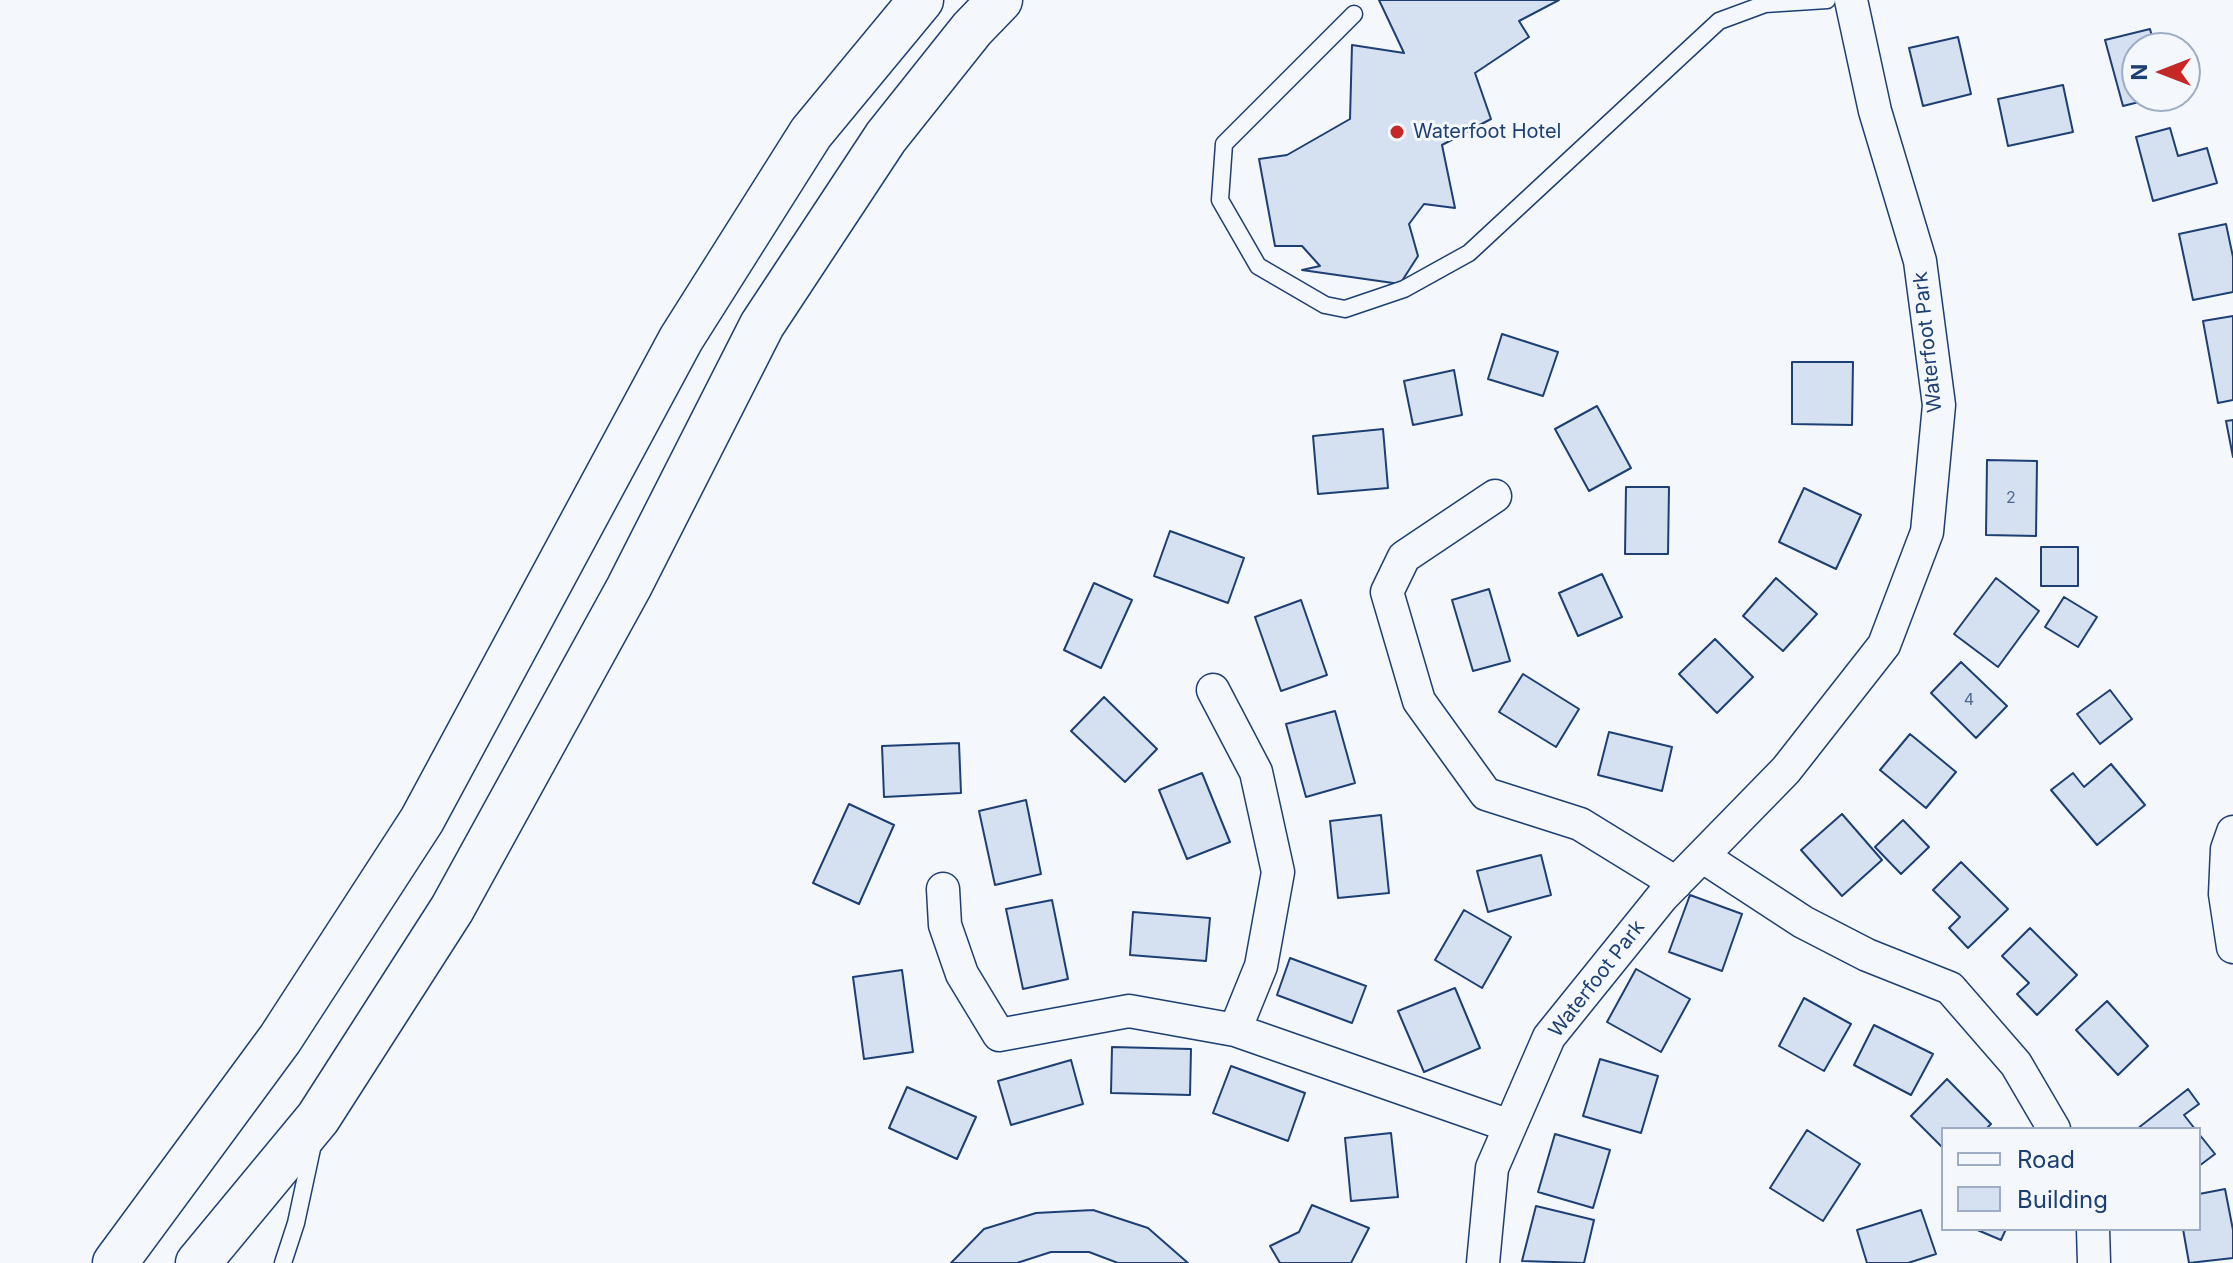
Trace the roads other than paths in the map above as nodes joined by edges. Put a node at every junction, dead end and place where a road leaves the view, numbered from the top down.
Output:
1 (921, 0) edge
2 (1000, 0) edge
3 (1827, 0) edge
4 (1851, 0) edge
5 (1354, 14) dead end
6 (1495, 496) dead end
7 (1213, 690) dead end
8 (2233, 832) edge
9 (1702, 856) junction
10 (1676, 883) junction
11 (943, 889) dead end
12 (2233, 947) edge
13 (1235, 1030) junction
14 (318, 1118) junction
15 (1510, 1126) junction
16 (2053, 1127) edge
17 (2093, 1231) edge
18 (115, 1263) edge
19 (198, 1263) edge
20 (283, 1263) edge
21 (1483, 1263) edge
22 (2094, 1263) edge

1 - 18 highway
2 - 14 highway
3 - 5 lane
4 - 9 street, Waterfoot Park
6 - 10 street
7 - 13 street
8 - 12 street
9 - 10 street, Waterfoot Park
9 - 16 street
10 - 15 street, Waterfoot Park
11 - 13 street
13 - 15 street
14 - 19 highway
14 - 20 lane
15 - 21 street, Waterfoot Park
17 - 22 street

